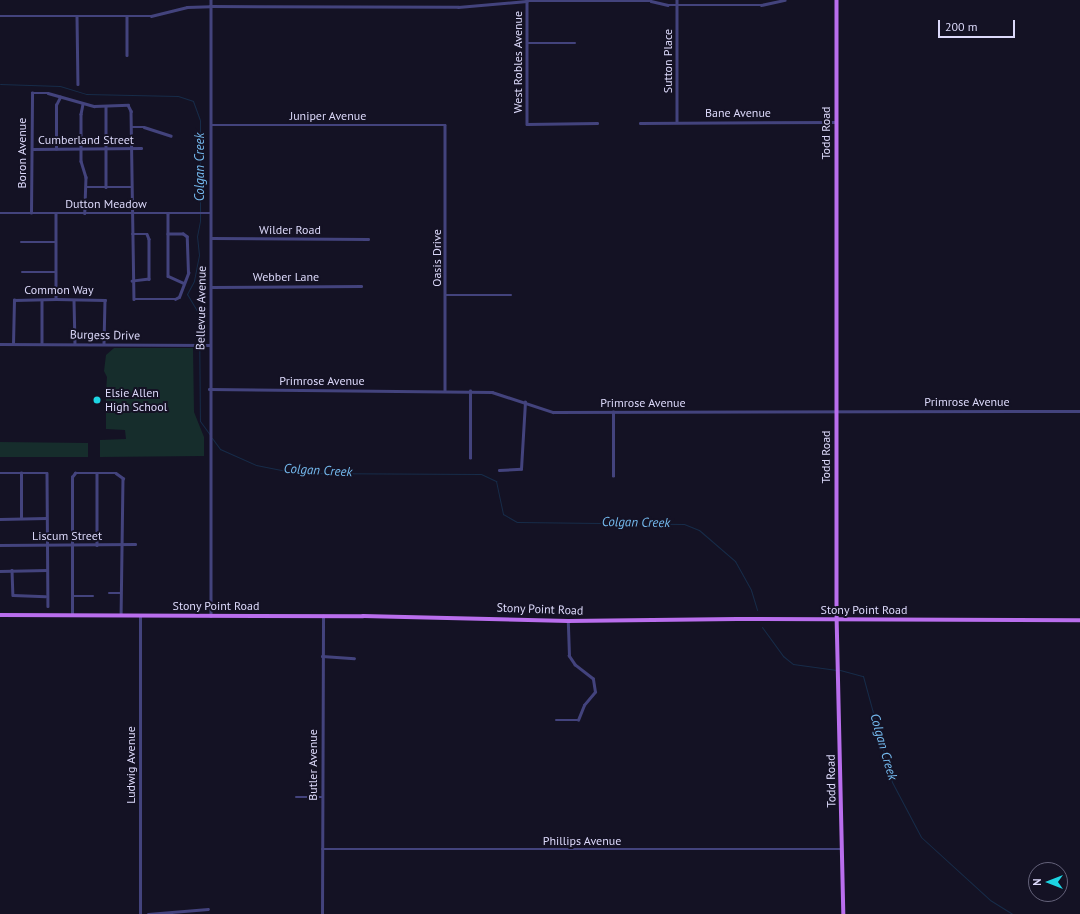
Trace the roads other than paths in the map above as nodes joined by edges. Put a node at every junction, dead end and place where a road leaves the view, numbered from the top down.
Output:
1 (210, 0) edge
2 (677, 0) edge
3 (784, 0) edge
4 (837, 0) edge
5 (527, 1) edge
6 (677, 5) junction
7 (210, 6) junction
8 (0, 16) edge
9 (77, 16) junction
10 (127, 16) junction
11 (527, 43) junction
12 (575, 43) dead end
13 (127, 55) dead end
14 (78, 84) dead end
15 (60, 97) junction
16 (83, 104) junction
17 (106, 106) junction
18 (677, 122) junction
19 (836, 122) junction
20 (597, 123) dead end
21 (640, 123) dead end
22 (212, 125) junction
23 (445, 125) joint
24 (131, 127) junction
25 (171, 136) dead end
26 (81, 148) junction
27 (106, 148) junction
28 (131, 148) junction
29 (141, 148) dead end
30 (32, 149) junction
31 (56, 149) junction
32 (86, 187) junction
33 (106, 187) junction
34 (132, 187) junction
35 (0, 213) edge
36 (31, 213) junction
37 (56, 213) junction
38 (86, 213) junction
39 (132, 213) junction
40 (211, 213) junction
41 (168, 214) junction
42 (132, 234) junction
43 (168, 234) junction
44 (212, 238) junction
45 (368, 239) dead end
46 (21, 242) dead end
47 (56, 242) junction
48 (22, 272) dead end
49 (56, 272) junction
50 (132, 281) junction
51 (184, 283) junction
52 (212, 286) junction
53 (361, 286) dead end
54 (446, 295) junction
55 (511, 296) dead end
56 (56, 299) junction
57 (42, 300) junction
58 (74, 300) junction
59 (0, 344) edge
60 (13, 344) junction
61 (42, 344) junction
62 (74, 344) junction
63 (104, 344) junction
64 (209, 345) junction
65 (209, 389) junction
66 (445, 391) junction
67 (470, 391) junction
68 (525, 402) junction
69 (836, 411) junction
70 (1080, 411) edge
71 (613, 412) junction
72 (470, 458) dead end
73 (499, 470) dead end
74 (0, 473) edge
75 (21, 473) junction
76 (97, 473) junction
77 (613, 476) dead end
78 (21, 518) junction
79 (46, 518) junction
80 (0, 519) edge
81 (46, 544) junction
82 (97, 544) junction
83 (123, 544) junction
84 (135, 544) dead end
85 (72, 545) junction
86 (0, 546) edge
87 (12, 570) junction
88 (47, 570) junction
89 (0, 572) edge
90 (109, 593) dead end
91 (121, 593) junction
92 (46, 596) junction
93 (72, 596) junction
94 (93, 596) dead end
95 (48, 606) dead end
96 (0, 615) edge
97 (72, 615) junction
98 (140, 616) junction
99 (211, 616) junction
100 (322, 616) junction
101 (121, 617) junction
102 (837, 620) junction
103 (1080, 620) edge
104 (568, 621) junction
105 (322, 656) junction
106 (354, 658) dead end
107 (556, 720) dead end
108 (296, 797) dead end
109 (322, 797) junction
110 (322, 849) junction
111 (842, 849) junction
112 (208, 909) dead end
113 (140, 914) edge
114 (148, 914) edge
115 (322, 914) edge
116 (844, 914) edge

1 - 7 street, Bellevue Avenue
2 - 6 street, Sutton Place
3 - 6 street
4 - 19 main road, Todd Road
5 - 6 street
5 - 7 street
5 - 11 street, West Robles Avenue
6 - 18 street, Sutton Place
7 - 10 street
7 - 22 street, Bellevue Avenue
8 - 9 street
9 - 10 street
9 - 14 street
10 - 13 street
11 - 12 street
11 - 20 street, West Robles Avenue
15 - 16 street
15 - 30 street, Boron Avenue
15 - 31 street
16 - 17 street
16 - 26 street
17 - 24 street
17 - 27 street
18 - 19 street, Bane Avenue
18 - 21 street, Bane Avenue
19 - 69 main road, Todd Road
22 - 23 street, Juniper Avenue
22 - 40 street, Bellevue Avenue
23 - 54 street, Oasis Drive
24 - 25 street
24 - 28 street
26 - 27 street, Cumberland Street
26 - 31 street, Cumberland Street
26 - 32 street
27 - 28 street, Cumberland Street
27 - 33 street
28 - 29 street, Cumberland Street
28 - 34 street
30 - 31 street, Cumberland Street
30 - 36 street, Boron Avenue
32 - 33 street
32 - 38 street
33 - 34 street
34 - 39 street
35 - 36 street, Dutton Meadow
36 - 37 street, Dutton Meadow
37 - 38 street, Dutton Meadow
37 - 47 street
38 - 39 street, Dutton Meadow
39 - 41 street, Dutton Meadow
39 - 42 street
40 - 41 street, Dutton Meadow
40 - 44 street, Bellevue Avenue
41 - 43 street
42 - 50 street
42 - 50 street
43 - 51 street
43 - 51 street
44 - 45 street, Wilder Road
44 - 52 street, Bellevue Avenue
46 - 47 street
47 - 49 street
48 - 49 street
49 - 56 street
50 - 51 street
52 - 53 street, Webber Lane
52 - 64 street, Bellevue Avenue
54 - 55 street
54 - 66 street, Oasis Drive
56 - 57 street, Common Way
56 - 58 street, Common Way
57 - 60 street, Common Way
57 - 61 street
58 - 62 street
58 - 63 street, Common Way
59 - 60 street, Burgess Drive
60 - 61 street, Burgess Drive
61 - 62 street, Burgess Drive
62 - 63 street, Burgess Drive
63 - 64 street, Burgess Drive
64 - 65 street, Bellevue Avenue
65 - 66 street, Primrose Avenue
65 - 99 street, Bellevue Avenue
66 - 67 street, Primrose Avenue
67 - 68 street, Primrose Avenue
67 - 72 street
68 - 71 street, Primrose Avenue
68 - 73 street
69 - 70 street, Primrose Avenue
69 - 71 street, Primrose Avenue
69 - 102 main road, Todd Road
71 - 77 street
74 - 75 street
75 - 78 street
75 - 79 street
76 - 82 street
76 - 83 street
76 - 85 street
78 - 79 street
78 - 80 street
79 - 81 street
81 - 85 street, Liscum Street
81 - 86 street, Liscum Street
81 - 88 street
82 - 83 street, Liscum Street
82 - 85 street, Liscum Street
83 - 84 street, Liscum Street
83 - 91 street
85 - 93 street
87 - 88 street
87 - 89 street
87 - 92 street
88 - 92 street
90 - 91 street
91 - 101 street
92 - 95 street
93 - 94 street
93 - 97 street
96 - 97 main road, Stony Point Road
97 - 101 main road, Stony Point Road
98 - 99 main road, Stony Point Road
98 - 101 main road, Stony Point Road
98 - 113 street, Ludwig Avenue
99 - 100 main road, Stony Point Road
100 - 104 main road, Stony Point Road
100 - 105 street, Butler Avenue
102 - 103 main road, Stony Point Road
102 - 104 main road, Stony Point Road
102 - 111 main road, Todd Road
104 - 107 street
105 - 106 street
105 - 109 street, Butler Avenue
108 - 109 street
109 - 110 street, Butler Avenue
110 - 111 street, Phillips Avenue
110 - 115 street, Butler Avenue
111 - 116 main road, Todd Road
112 - 114 street

